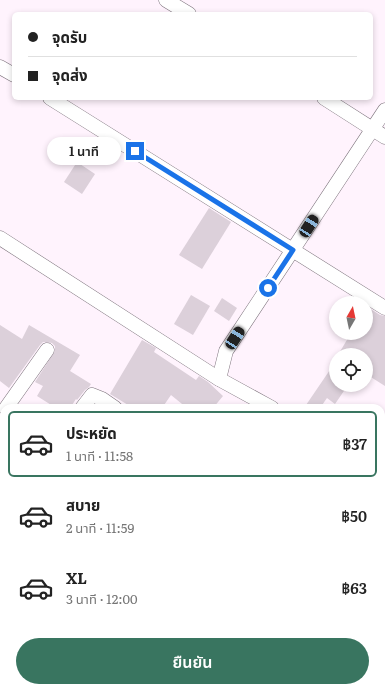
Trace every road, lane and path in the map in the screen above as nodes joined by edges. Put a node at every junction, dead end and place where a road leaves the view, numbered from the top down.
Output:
1 (166, 0) edge
2 (186, 12) edge
3 (0, 67) edge
4 (12, 74) edge
5 (57, 100) edge
6 (327, 100) edge
7 (385, 110) edge
8 (373, 129) junction
9 (385, 137) edge
10 (0, 238) edge
11 (293, 250) junction
12 (385, 308) edge
13 (47, 350) dead end
14 (219, 379) junction
15 (9, 404) edge
16 (85, 404) edge
17 (109, 404) edge
18 (265, 404) edge

1 - 2 street
3 - 4 street
5 - 11 street
6 - 8 street
7 - 8 street
8 - 9 street
8 - 11 street
10 - 14 street
11 - 12 street
11 - 14 street
13 - 15 street
14 - 18 street
16 - 17 street

